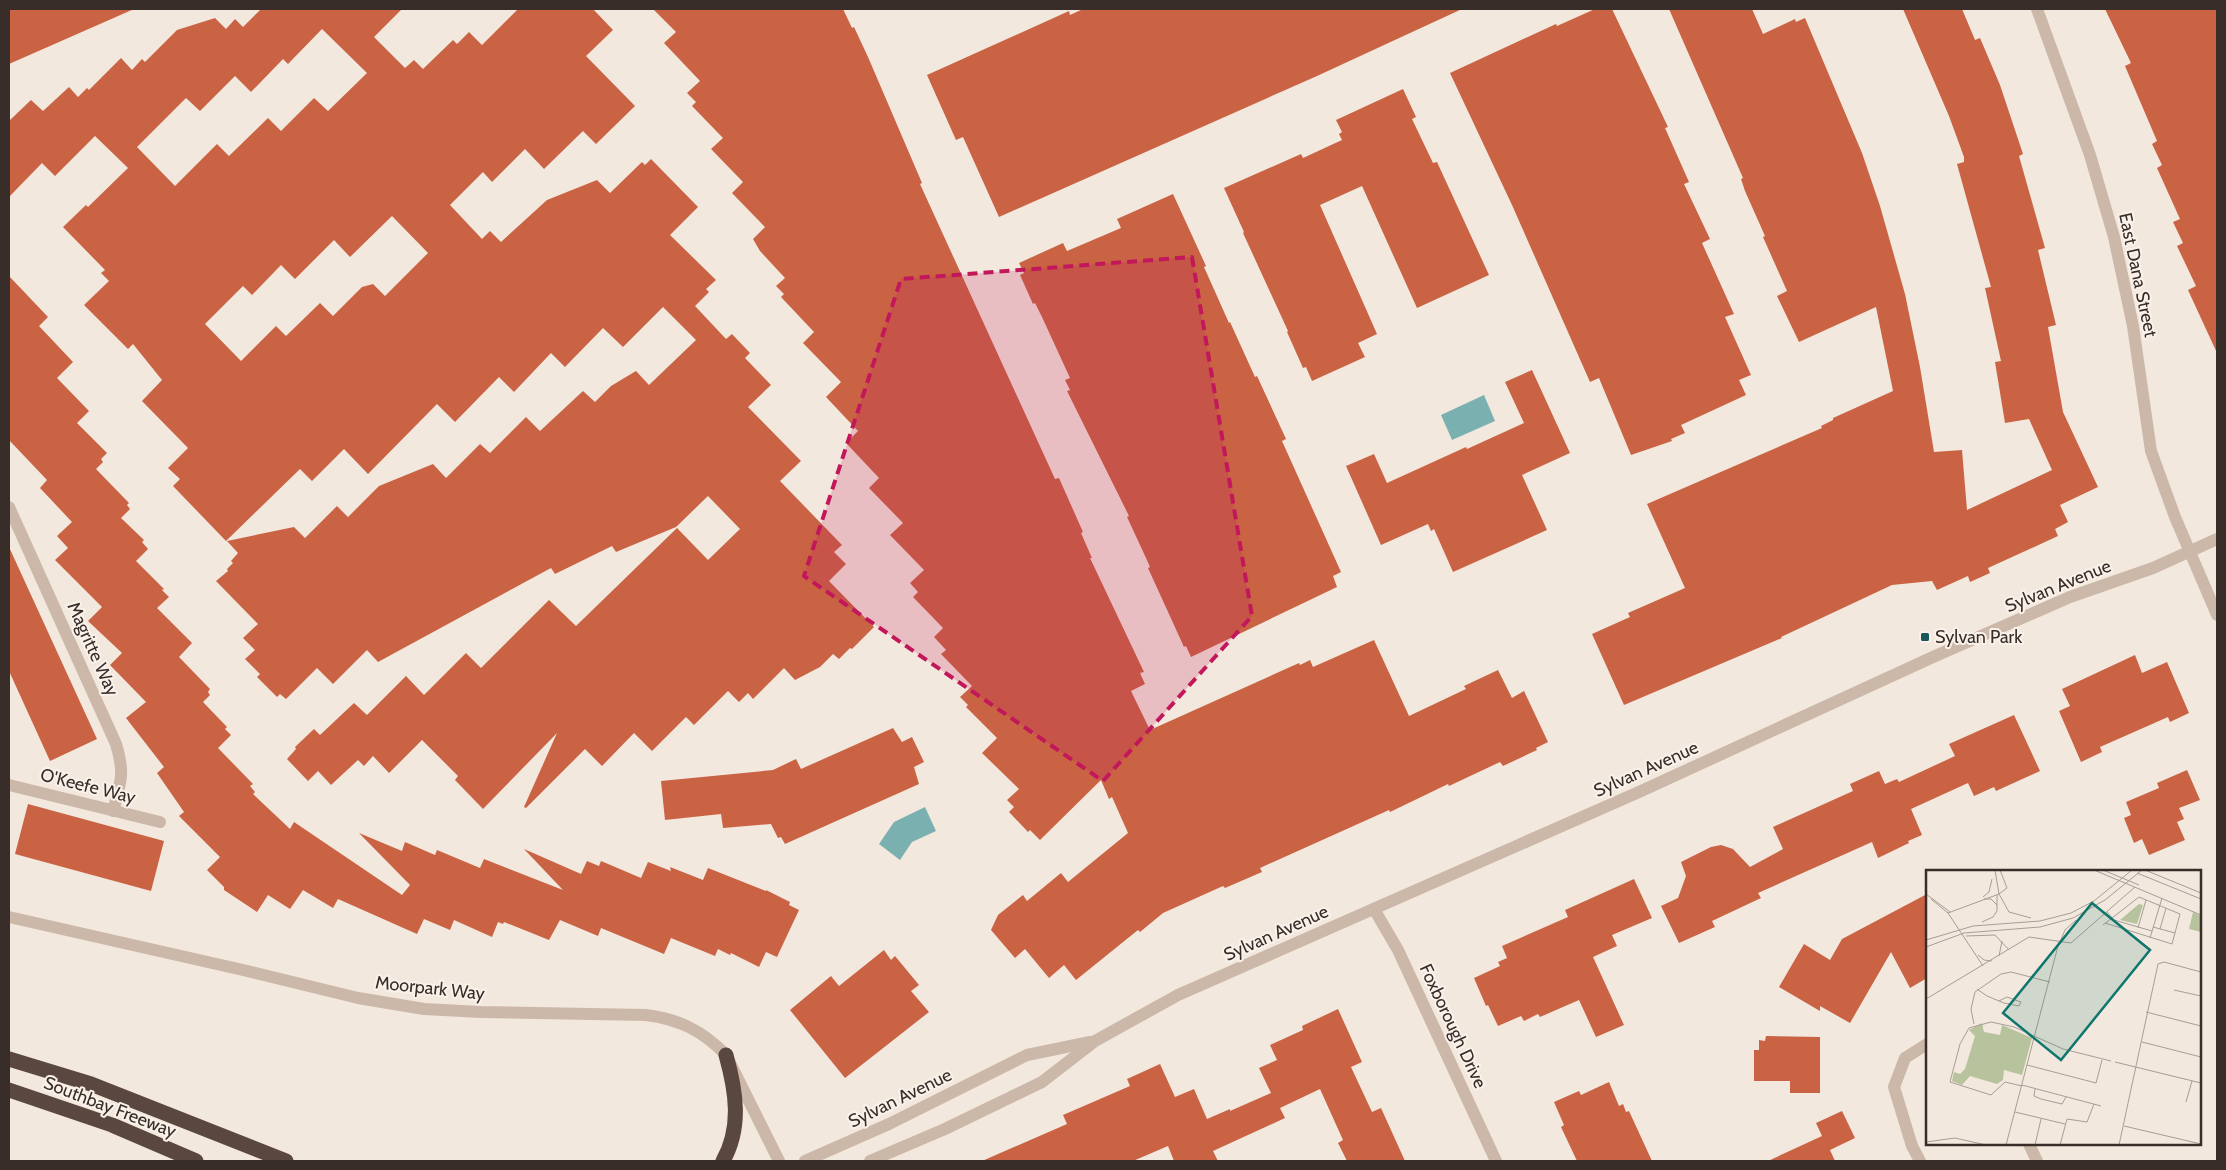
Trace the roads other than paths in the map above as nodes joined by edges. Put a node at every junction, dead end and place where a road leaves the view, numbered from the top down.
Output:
1 (2038, 9) edge
2 (9, 507) edge
3 (2217, 539) edge
4 (2190, 552) junction
5 (2217, 615) edge
6 (9, 785) edge
7 (114, 811) junction
8 (160, 822) dead end
9 (1374, 908) junction
10 (9, 917) edge
11 (1095, 1041) junction
12 (1926, 1045) edge
13 (726, 1055) junction
14 (9, 1060) edge
15 (9, 1090) edge
16 (2029, 1145) edge
17 (196, 1161) edge
18 (286, 1161) edge
19 (723, 1161) edge
20 (779, 1161) edge
21 (805, 1161) edge
22 (870, 1161) edge
23 (1496, 1161) edge
24 (1920, 1161) edge
25 (2037, 1161) edge

1 - 4 street, East Dana Street
2 - 7 street, Magritte Way
3 - 4 street, Sylvan Avenue
4 - 5 street, East Dana Street
4 - 9 street, Sylvan Avenue
6 - 7 street, O'Keefe Way
7 - 8 street, O'Keefe Way
9 - 11 street, Sylvan Avenue
9 - 23 street, Foxborough Drive
10 - 13 street, Moorpark Way
11 - 21 street, Sylvan Avenue
11 - 22 street, Sylvan Avenue
12 - 24 street
13 - 19 highway
13 - 20 street, Moorpark Way
14 - 18 highway
15 - 17 highway, Southbay Freeway
16 - 25 street

